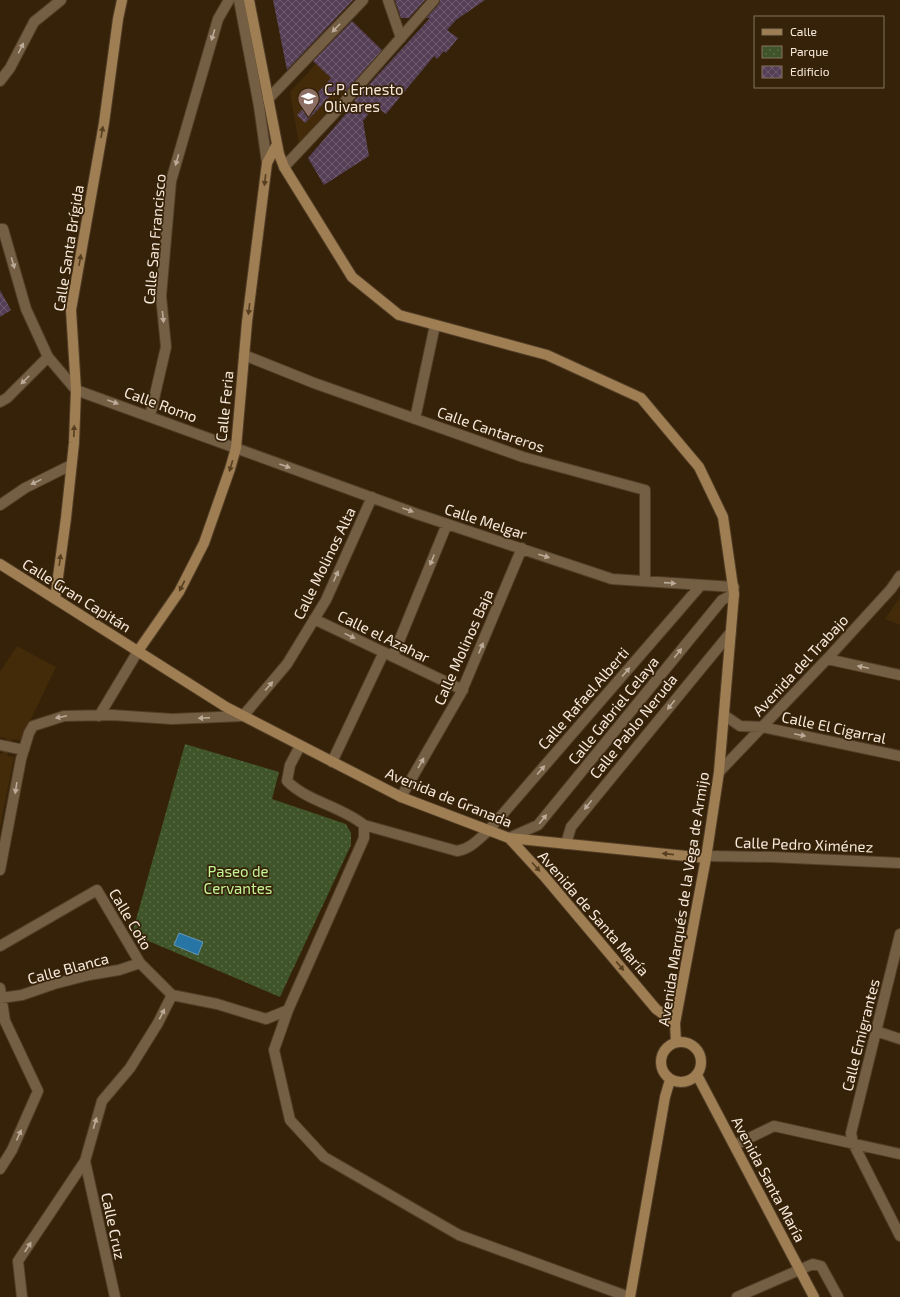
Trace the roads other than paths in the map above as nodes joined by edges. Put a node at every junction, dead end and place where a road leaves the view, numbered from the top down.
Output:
1 (61, 0) edge
2 (122, 0) edge
3 (230, 0) edge
4 (239, 0) edge
5 (363, 0) edge
6 (388, 0) edge
7 (434, 0) edge
8 (251, 1) edge
9 (402, 38) junction
10 (0, 81) edge
11 (268, 99) junction
12 (277, 144) junction
13 (267, 162) junction
14 (284, 167) junction
15 (0, 229) edge
16 (435, 325) junction
17 (244, 355) junction
18 (48, 357) junction
19 (76, 390) junction
20 (0, 402) edge
21 (150, 416) junction
22 (415, 419) junction
23 (236, 448) junction
24 (71, 465) junction
25 (372, 497) junction
26 (0, 505) edge
27 (447, 524) junction
28 (522, 548) junction
29 (0, 564) edge
30 (900, 576) edge
31 (645, 581) junction
32 (701, 585) junction
33 (734, 591) junction
34 (55, 598) junction
35 (314, 619) junction
36 (731, 632) junction
37 (138, 651) junction
38 (388, 654) junction
39 (827, 660) junction
40 (900, 675) edge
41 (463, 690) junction
42 (724, 715) junction
43 (99, 716) junction
44 (243, 716) junction
45 (762, 727) junction
46 (0, 745) edge
47 (300, 746) junction
48 (24, 750) junction
49 (900, 756) edge
50 (332, 762) junction
51 (718, 772) junction
52 (402, 797) junction
53 (364, 825) junction
54 (488, 831) junction
55 (509, 838) junction
56 (566, 844) junction
57 (707, 857) junction
58 (900, 863) edge
59 (0, 870) edge
60 (900, 934) edge
61 (0, 946) edge
62 (140, 963) junction
63 (1, 993) edge
64 (172, 995) junction
65 (288, 1010) junction
66 (675, 1023) junction
67 (876, 1031) junction
68 (900, 1039) edge
69 (676, 1042) junction
70 (697, 1075) junction
71 (670, 1080) junction
72 (853, 1143) junction
73 (735, 1145) junction
74 (900, 1154) edge
75 (85, 1161) junction
76 (0, 1169) edge
77 (898, 1229) edge
78 (800, 1270) junction
79 (22, 1297) edge
80 (115, 1297) edge
81 (630, 1297) edge
82 (737, 1297) edge
83 (814, 1297) edge
84 (838, 1297) edge

10 -> 1 street
19 -> 2 street, Calle Santa Brígida
3 -> 21 street, Calle San Francisco
4 - 13 street
5 -> 11 street
6 - 9 street
7 - 9 street
8 - 11 street, Avenida Marqués de la Vega de Armijo
9 - 14 street
11 - 12 street, Avenida Marqués de la Vega de Armijo
12 - 13 street, Calle Feria
12 - 14 street, Avenida Marqués de la Vega de Armijo
13 -> 17 street, Calle Feria
14 - 16 street, Avenida Marqués de la Vega de Armijo
15 -> 18 street
16 - 22 street
16 - 33 street, Avenida Marqués de la Vega de Armijo
17 - 22 street, Calle Cantareros
17 - 23 street, Calle Feria
18 - 19 street
18 -> 20 street
19 -> 21 street, Calle Romo
24 -> 19 street, Calle Santa Brígida
21 - 23 street, Calle Romo
22 - 31 street, Calle Cantareros
23 -> 25 street, Calle Melgar
23 -> 37 street, Calle Feria
24 -> 26 street
34 -> 24 street, Calle Santa Brígida
25 -> 27 street, Calle Melgar
35 -> 25 street, Calle Molinos Alta
27 - 28 street, Calle Melgar
27 -> 38 street
28 -> 31 street, Calle Melgar
41 -> 28 street, Calle Molinos Baja
29 - 34 street, Calle Gran Capitán
30 - 39 street, Avenida del Trabajo
31 -> 32 street, Calle Melgar
32 - 33 street, Calle Melgar
54 -> 32 street, Calle Rafael Alberti
33 - 36 street, Avenida Marqués de la Vega de Armijo
55 -> 33 street, Calle Gabriel Celaya
34 - 37 street, Calle Gran Capitán
35 -> 38 street, Calle el Azahar
44 -> 35 street, Calle Molinos Alta
36 - 42 street, Avenida Marqués de la Vega de Armijo
36 -> 56 street, Calle Pablo Neruda
37 - 43 street
37 - 44 street, Calle Gran Capitán
38 - 41 street, Calle el Azahar
38 - 50 street
40 -> 39 street
39 - 45 street, Avenida del Trabajo
52 -> 41 street, Calle Molinos Baja
42 - 45 street, Calle El Cigarral
42 - 51 street, Avenida Marqués de la Vega de Armijo
44 -> 43 street
43 -> 48 street
44 - 47 street, Avenida de Granada
45 -> 49 street, Calle El Cigarral
45 - 51 street, Avenida del Trabajo
46 - 48 street
47 - 50 street, Avenida de Granada
47 - 53 street
48 -> 59 street
50 - 52 street, Avenida de Granada
51 - 57 street, Avenida Marqués de la Vega de Armijo
52 - 54 street, Avenida de Granada
53 - 54 street, Calle Rafael Alberti
53 - 65 street
54 - 55 street, Avenida de Granada
55 - 56 street, Avenida de Granada
55 -> 66 street, Avenida de Santa María
57 -> 56 street, Avenida de Granada
57 - 58 street, Calle Pedro Ximénez
57 - 66 street, Avenida Marqués de la Vega de Armijo
60 - 67 street, Calle Emigrantes
61 - 62 street, Calle Coto
62 - 63 street, Calle Blanca
62 - 64 street
76 -> 63 street
64 - 65 street
75 -> 64 street
65 - 81 street
66 - 69 street, Avenida Marqués de la Vega de Armijo
67 - 68 street
67 - 72 street, Calle Emigrantes
69 - 70 street
69 - 71 street
70 - 71 street
70 - 73 street, Avenida Santa María
71 - 81 street
72 - 73 street
72 - 74 street
72 - 77 street
73 - 78 street, Avenida Santa María
79 -> 75 street
75 - 80 street, Calle Cruz
78 - 82 street
78 - 83 street, Avenida Santa María
78 - 84 street

